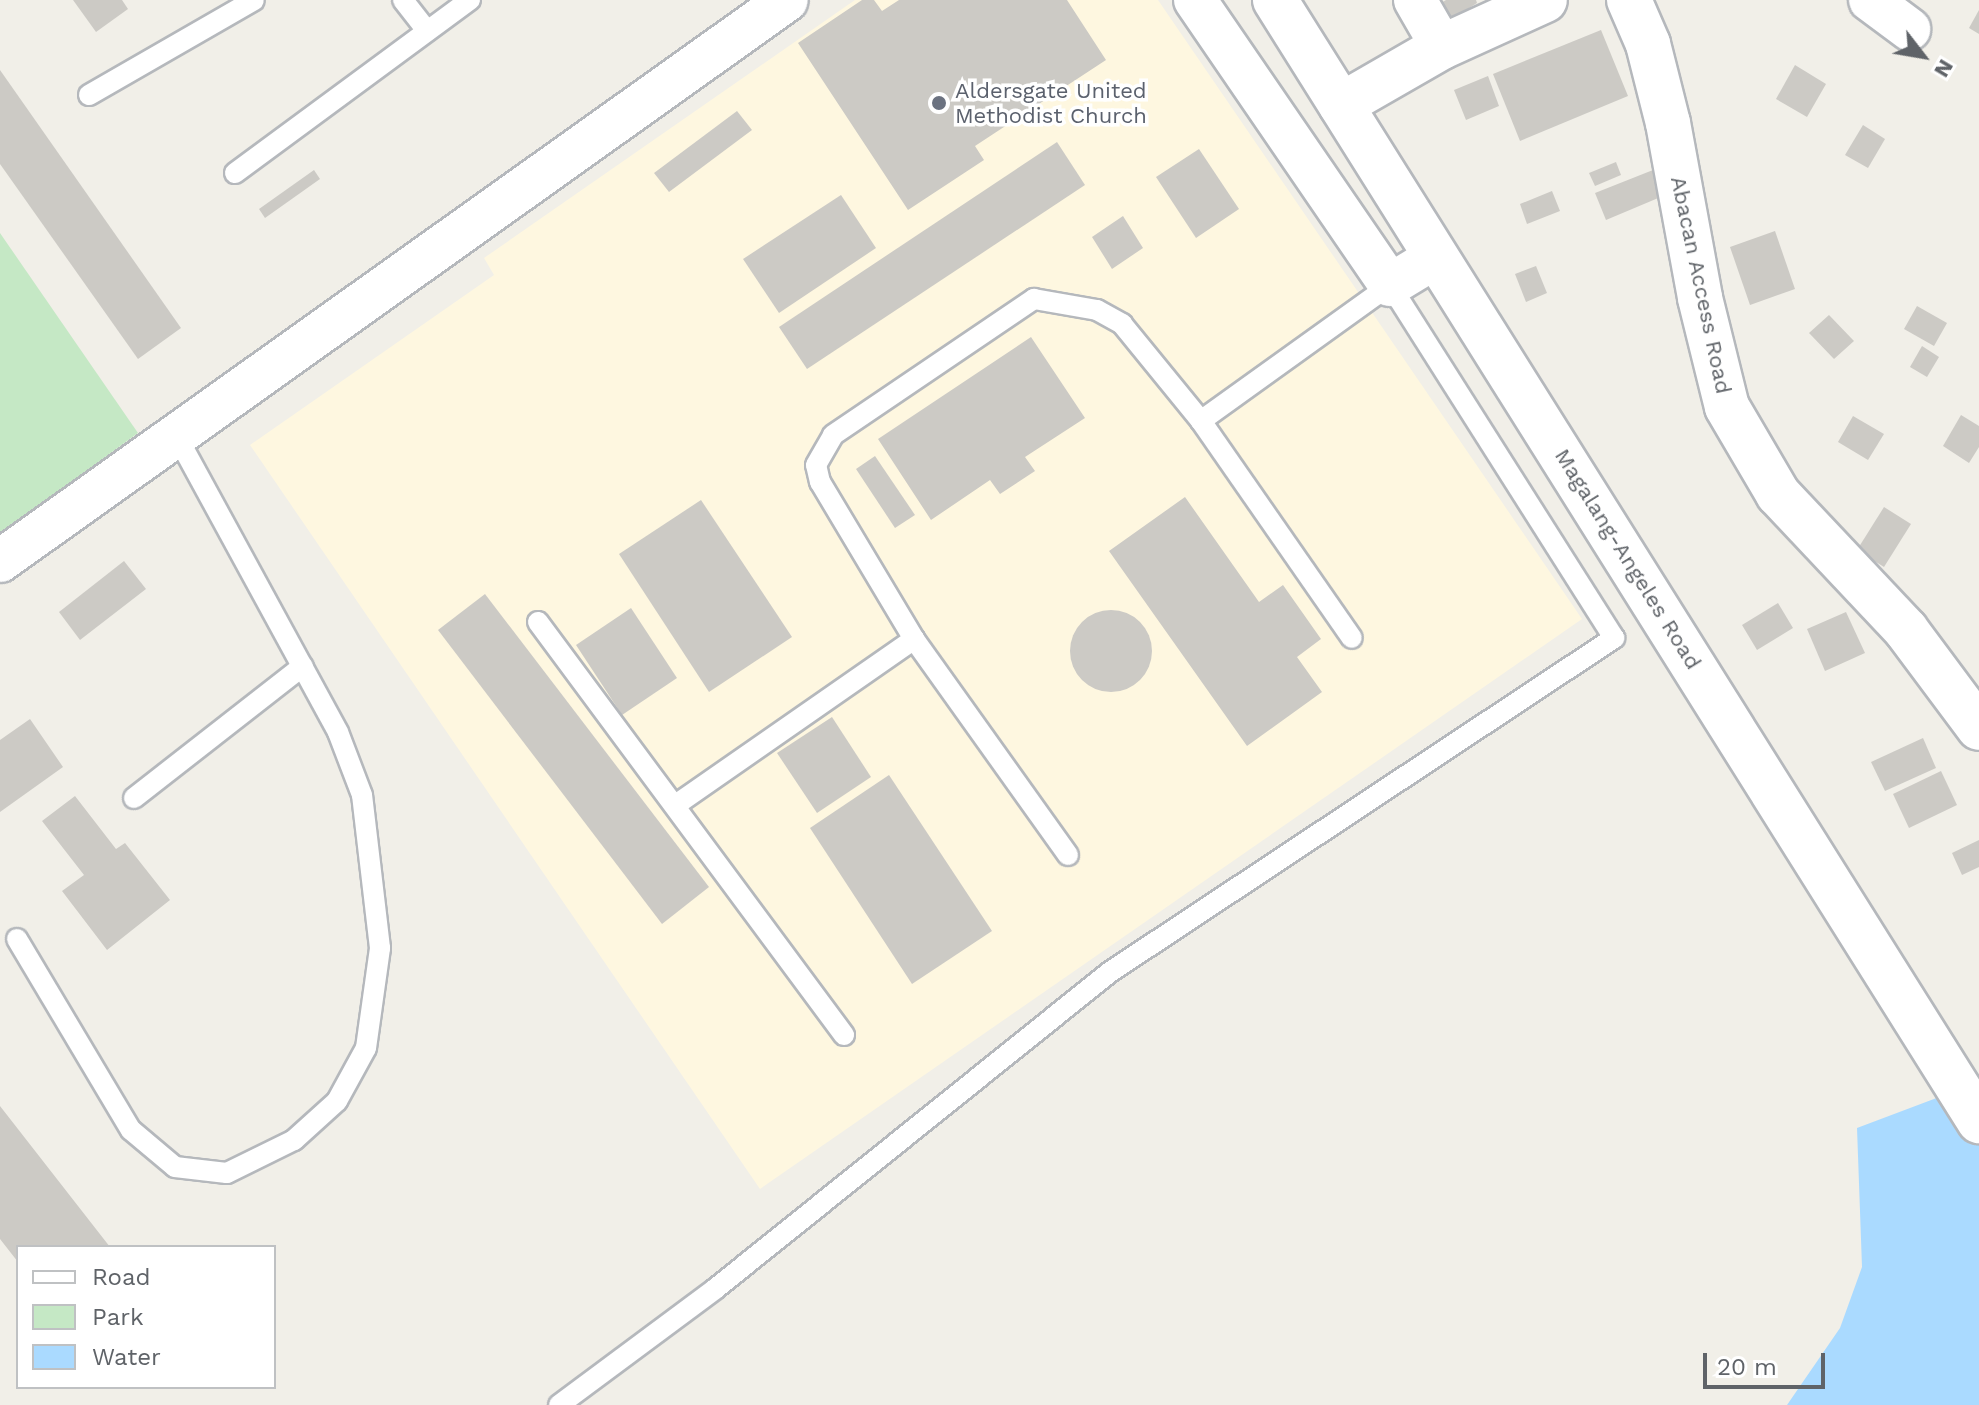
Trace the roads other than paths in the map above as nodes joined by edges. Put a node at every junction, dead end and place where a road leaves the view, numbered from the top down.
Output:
1 (254, 0) edge
2 (403, 0) edge
3 (470, 0) edge
4 (787, 0) edge
5 (1195, 0) edge
6 (1275, 0) edge
7 (1415, 0) edge
8 (1545, 0) edge
9 (1629, 0) edge
10 (1870, 0) edge
11 (1909, 29) dead end
12 (427, 31) junction
13 (1442, 47) junction
14 (89, 95) dead end
15 (1341, 105) junction
16 (235, 173) dead end
17 (1436, 257) junction
18 (1390, 285) junction
19 (1201, 421) junction
20 (175, 433) junction
21 (0, 561) edge
22 (538, 622) dead end
23 (1352, 638) dead end
24 (914, 639) junction
25 (303, 666) junction
26 (1979, 728) edge
27 (134, 798) dead end
28 (677, 804) junction
29 (1068, 855) dead end
30 (17, 939) dead end
31 (844, 1035) dead end
32 (1979, 1121) edge
33 (559, 1405) edge

1 - 14 lane
2 - 12 lane
3 - 12 lane
4 - 20 street
5 - 18 street
6 - 15 main road, Magalang-Angeles Road
7 - 13 street
8 - 13 main road
9 - 26 main road, Abacan Access Road
10 - 11 street
12 - 16 lane
13 - 15 main road
15 - 17 main road, Magalang-Angeles Road
17 - 18 street
17 - 32 main road, Magalang-Angeles Road
18 - 19 lane
18 - 33 lane
19 - 23 lane
19 - 24 lane
20 - 21 street
20 - 25 lane
22 - 28 lane
24 - 28 lane
24 - 29 lane
25 - 27 lane
25 - 30 lane
28 - 31 lane

